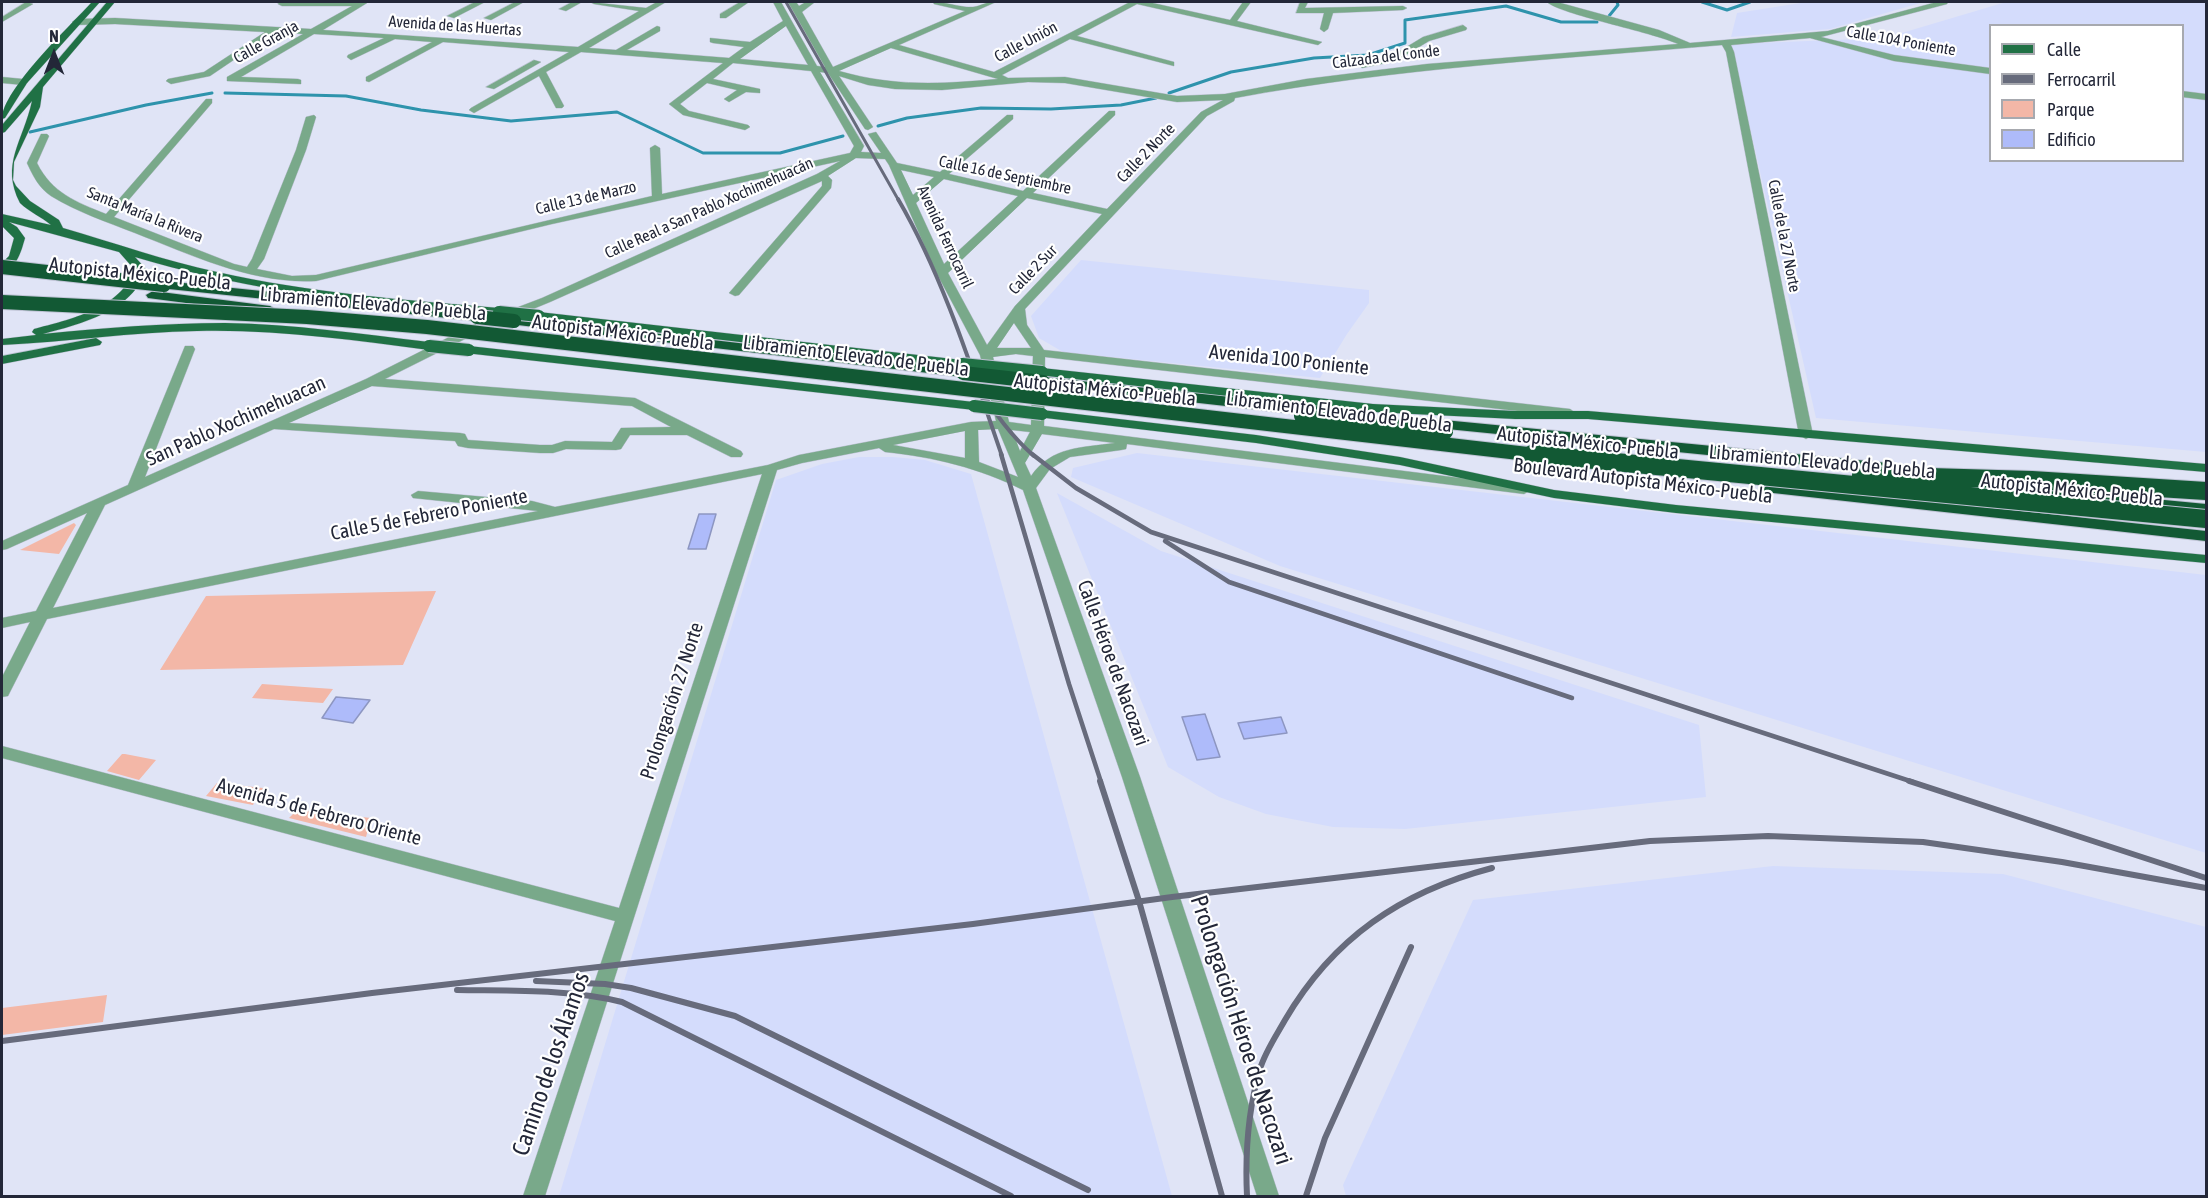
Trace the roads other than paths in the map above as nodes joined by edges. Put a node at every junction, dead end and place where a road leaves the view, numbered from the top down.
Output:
1 (96, 2) edge
2 (111, 2) edge
3 (122, 2) edge
4 (342, 2) edge
5 (366, 2) edge
6 (481, 2) edge
7 (520, 2) edge
8 (578, 2) edge
9 (594, 2) edge
10 (662, 2) edge
11 (745, 2) edge
12 (777, 2) edge
13 (792, 2) edge
14 (811, 2) edge
15 (937, 2) edge
16 (992, 2) edge
17 (1143, 2) edge
18 (1247, 2) edge
19 (1304, 2) edge
20 (1551, 2) edge
21 (1944, 2) edge
22 (30, 4) dead end
23 (282, 4) dead end
24 (1325, 8) edge
25 (1403, 8) dead end
26 (563, 9) dead end
27 (1363, 9) edge
28 (646, 10) junction
29 (973, 10) junction
30 (797, 11) junction
31 (451, 16) dead end
32 (723, 16) dead end
33 (488, 18) dead end
34 (2, 20) edge
35 (95, 21) junction
36 (789, 21) junction
37 (76, 22) junction
38 (1232, 23) junction
39 (1463, 28) dead end
40 (657, 29) dead end
41 (1324, 29) dead end
42 (272, 31) junction
43 (312, 33) junction
44 (1069, 36) junction
45 (1807, 36) junction
46 (394, 37) junction
47 (713, 40) dead end
48 (1822, 40) junction
49 (440, 41) junction
50 (1318, 42) dead end
51 (752, 45) junction
52 (892, 46) junction
53 (1690, 46) junction
54 (543, 48) junction
55 (1728, 48) junction
56 (561, 49) junction
57 (575, 50) junction
58 (617, 53) junction
59 (351, 57) dead end
60 (731, 61) junction
61 (1171, 64) dead end
62 (814, 69) junction
63 (541, 71) junction
64 (831, 71) junction
65 (1989, 71) edge
66 (995, 75) junction
67 (369, 79) dead end
68 (2, 80) edge
69 (705, 80) junction
70 (1013, 80) junction
71 (171, 81) dead end
72 (23, 82) junction
73 (298, 82) dead end
74 (1306, 82) junction
75 (39, 88) junction
76 (744, 89) junction
77 (756, 91) dead end
78 (2184, 94) edge
79 (1237, 96) junction
80 (2206, 97) edge
81 (729, 99) dead end
82 (1177, 99) junction
83 (209, 101) dead end
84 (559, 106) dead end
85 (474, 110) dead end
86 (1112, 112) dead end
87 (1204, 114) junction
88 (2, 115) edge
89 (311, 117) dead end
90 (1010, 117) dead end
91 (745, 127) dead end
92 (2, 130) edge
93 (44, 136) dead end
94 (655, 148) dead end
95 (853, 155) junction
96 (891, 161) junction
97 (821, 176) junction
98 (942, 177) junction
99 (1024, 195) junction
100 (657, 197) junction
101 (910, 203) junction
102 (1110, 213) junction
103 (2, 217) edge
104 (108, 218) junction
105 (2, 222) edge
106 (60, 232) junction
107 (122, 250) junction
108 (231, 267) junction
109 (2, 268) edge
110 (250, 271) junction
111 (942, 272) junction
112 (217, 276) junction
113 (2, 279) edge
114 (292, 279) joint
115 (158, 290) junction
116 (2, 292) edge
117 (735, 293) dead end
118 (2, 302) edge
119 (1018, 308) junction
120 (483, 327) junction
121 (249, 328) junction
122 (2, 341) edge
123 (189, 349) dead end
124 (1039, 352) junction
125 (986, 355) junction
126 (2, 360) edge
127 (963, 368) junction
128 (1043, 377) junction
129 (370, 382) junction
130 (972, 401) junction
131 (1042, 409) junction
132 (1588, 415) junction
133 (273, 425) junction
134 (1003, 425) junction
135 (971, 426) junction
136 (1036, 429) junction
137 (689, 431) junction
138 (1806, 435) junction
139 (1148, 443) junction
140 (865, 446) junction
141 (736, 454) dead end
142 (1555, 457) junction
143 (1019, 462) junction
144 (972, 464) junction
145 (771, 468) junction
146 (2206, 468) edge
147 (1858, 475) junction
148 (134, 487) junction
149 (1029, 488) junction
150 (2206, 491) edge
151 (1554, 494) junction
152 (418, 495) dead end
153 (2206, 498) edge
154 (100, 501) junction
155 (2206, 509) edge
156 (555, 511) junction
157 (2206, 519) edge
158 (2206, 524) edge
159 (2206, 536) edge
160 (2, 546) edge
161 (2206, 559) edge
162 (40, 615) junction
163 (2, 623) edge
164 (2, 692) edge
165 (2, 752) edge
166 (1166, 878) joint
167 (624, 916) junction
168 (617, 947) joint
169 (534, 1197) edge
170 (1268, 1197) edge

1 - 37 main road
2 - 35 main road
3 - 35 main road
4 - 5 street
4 - 23 street
5 - 43 street
6 - 31 street
7 - 33 street
8 - 26 street
9 - 28 street
10 - 28 street
11 - 32 street
12 - 36 street
13 - 30 street, Avenida Ferrocarril
14 - 30 street
15 - 29 street
16 - 29 street
17 - 38 street
17 - 44 street, Calle Unión
18 - 38 street
19 - 24 street
20 - 53 street
21 - 45 street, Calzada del Conde
22 - 34 street
24 - 27 street
24 - 41 street
25 - 27 street
28 - 57 street
29 - 52 street
30 - 64 street, Avenida Ferrocarril
35 - 37 street, Avenida de las Huertas
35 - 42 street, Avenida de las Huertas
35 - 75 main road
36 - 51 street
36 - 62 street
37 - 72 main road
38 - 50 street
39 - 74 street
40 - 58 street
42 - 43 street, Avenida de las Huertas
42 - 71 street
43 - 46 street, Avenida de las Huertas
43 - 73 street, Calle Granja
44 - 61 street
44 - 66 street, Calle Unión
45 - 48 street, Calle 104 Poniente
45 - 55 street, Calzada del Conde
46 - 49 street, Avenida de las Huertas
46 - 59 street
47 - 51 street
48 - 55 street
48 - 65 street, Calle 104 Poniente
49 - 54 street, Avenida de las Huertas
49 - 67 street
51 - 60 street
52 - 64 street
52 - 66 street
53 - 55 street, Calzada del Conde
53 - 74 street, Calzada del Conde
54 - 56 street, Avenida de las Huertas
54 - 56 street
55 - 138 street, Calle de la 27 Norte
56 - 57 street, Avenida de las Huertas
57 - 58 street, Avenida de las Huertas
57 - 63 street
58 - 60 street, Avenida de las Huertas
60 - 62 street, Avenida de las Huertas
60 - 69 street
62 - 64 street, Avenida de las Huertas
62 - 95 street
63 - 84 street
63 - 85 street
64 - 70 street, Calzada del Conde
64 - 96 street, Avenida Ferrocarril
66 - 70 street
68 - 72 street
69 - 76 street
69 - 91 street
70 - 82 street, Calzada del Conde
72 - 88 main road
74 - 79 street, Calzada del Conde
75 - 92 main road
75 - 106 main road
76 - 77 street
76 - 81 street
78 - 80 street
79 - 82 street, Calzada del Conde
79 - 87 street, Calle 2 Norte
82 - 87 street, Calle 2 Norte
83 - 104 street
86 - 99 street
87 - 102 street, Calle 2 Norte
89 - 110 street
90 - 98 street
93 - 104 street, Santa María la Rivera
94 - 100 street
95 - 96 street, Calle 13 de Marzo
95 - 97 street, Calle Real a San Pablo Xochimehuacán
95 - 100 street, Calle 13 de Marzo
96 - 98 street, Calle 16 de Septiembre
96 - 101 street, Avenida Ferrocarril
97 - 117 street
97 - 120 street, Calle Real a San Pablo Xochimehuacán
98 - 99 street, Calle 16 de Septiembre
98 - 101 street
99 - 102 street, Calle 16 de Septiembre
99 - 111 street
100 - 114 street, Calle 13 de Marzo
101 - 111 street, Avenida Ferrocarril
102 - 119 street, Calle 2 Sur
103 - 106 main road
104 - 108 street, Santa María la Rivera
105 - 109 main road
106 - 107 main road
107 - 112 main road
107 - 122 main road
108 - 110 street, Santa María la Rivera
108 - 112 street
109 - 115 highway, Autopista México-Puebla, bridge
110 - 114 street, Santa María la Rivera
111 - 125 street, Avenida Ferrocarril
112 - 127 main road, bridge
113 - 115 highway, Autopista México-Puebla
115 - 120 highway, Autopista México-Puebla
115 - 120 highway, Autopista México-Puebla, bridge
116 - 147 highway, Libramiento Elevado de Puebla, bridge
118 - 142 highway, Libramiento Elevado de Puebla, bridge
119 - 124 street
119 - 125 street, Calle 2 Sur
120 - 127 highway, Autopista México-Puebla, bridge
120 - 129 street, San Pablo Xochimehuacan
120 - 130 highway, Autopista México-Puebla
121 - 122 main road
121 - 126 main road
121 - 130 main road, bridge
123 - 148 street
124 - 125 street, Avenida 100 Poniente
124 - 132 street, Avenida 100 Poniente
124 - 136 street
125 - 134 street, Calle Héroe de Nacozari
127 - 128 highway, Autopista México-Puebla, bridge
128 - 132 main road
128 - 153 highway, Autopista México-Puebla
129 - 133 street, San Pablo Xochimehuacan
129 - 137 street
130 - 131 highway, Autopista México-Puebla
131 - 151 main road, Boulevard Autopista México-Puebla
131 - 158 highway, Autopista México-Puebla
132 - 138 main road
133 - 137 street
133 - 148 street, San Pablo Xochimehuacan
134 - 135 street, Calle 5 de Febrero Poniente
134 - 136 street, Calle 5 de Febrero Poniente
134 - 143 street, Calle Héroe de Nacozari
135 - 140 street, Calle 5 de Febrero Poniente
135 - 144 street
136 - 139 street, Calle 5 de Febrero Poniente
136 - 143 street
137 - 141 street
138 - 146 main road
139 - 149 street
139 - 151 street
140 - 144 street, Calle 5 de Febrero Poniente
140 - 145 street, Calle 5 de Febrero Poniente
142 - 157 highway, Libramiento Elevado de Puebla, bridge
142 - 159 highway, bridge
143 - 149 street, Calle Héroe de Nacozari
144 - 149 street, Calle 5 de Febrero Poniente
145 - 156 street, Calle 5 de Febrero Poniente
145 - 167 street, Prolongación 27 Norte
147 - 150 highway, bridge
147 - 155 highway, Libramiento Elevado de Puebla, bridge
148 - 154 street, San Pablo Xochimehuacan
149 - 166 street, Calle Héroe de Nacozari
151 - 161 main road, Boulevard Autopista México-Puebla
152 - 156 street
154 - 160 street, San Pablo Xochimehuacan
154 - 162 street
156 - 162 street, Calle 5 de Febrero Poniente
162 - 163 street, Calle 5 de Febrero Poniente
162 - 164 street
165 - 167 street, Avenida 5 de Febrero Oriente
166 - 170 street, Prolongación Héroe de Nacozari
167 - 168 street, Prolongación 27 Norte
168 - 169 street, Camino de los Álamos

